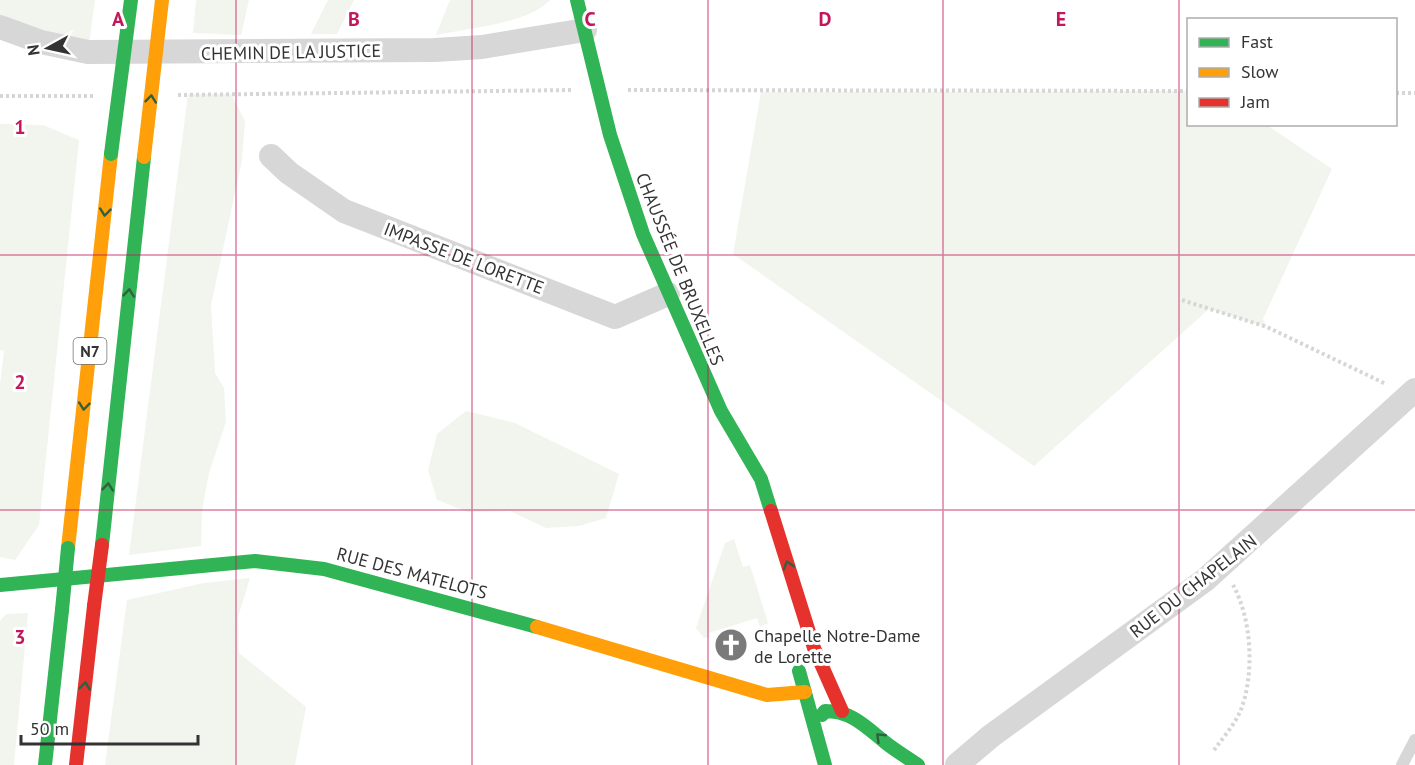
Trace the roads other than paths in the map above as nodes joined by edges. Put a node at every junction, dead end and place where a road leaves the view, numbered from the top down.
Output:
1 (131, 0) edge
2 (162, 0) edge
3 (577, 0) edge
4 (0, 27) edge
5 (585, 30) junction
6 (271, 156) dead end
7 (668, 294) junction
8 (1412, 393) edge
9 (721, 411) junction
10 (731, 454) dead end
11 (0, 585) edge
12 (794, 656) dead end
13 (805, 692) junction
14 (842, 711) junction
15 (815, 723) junction
16 (1415, 740) edge
17 (826, 764) edge
18 (45, 765) edge
19 (76, 765) edge
20 (918, 765) edge
21 (957, 765) edge
22 (1402, 765) edge

1 -> 18 main road, N7, bridge
19 -> 2 main road, N7, bridge
3 - 5 main road, CHAUSSÉE DE BRUXELLES
4 - 5 street, CHEMIN DE LA JUSTICE
5 - 7 main road, CHAUSSÉE DE BRUXELLES
6 - 7 street, IMPASSE DE LORETTE
7 - 9 main road, CHAUSSÉE DE BRUXELLES
8 - 21 street, RUE DU CHAPELAIN
9 - 10 main road, CHAUSSÉE DE BRUXELLES
14 -> 9 main road, CHAUSSÉE DE BRUXELLES
11 - 13 main road, RUE DES MATELOTS
12 - 13 main road
13 - 15 main road
14 - 15 main road
20 -> 14 main road
15 - 17 main road
16 - 22 lane

